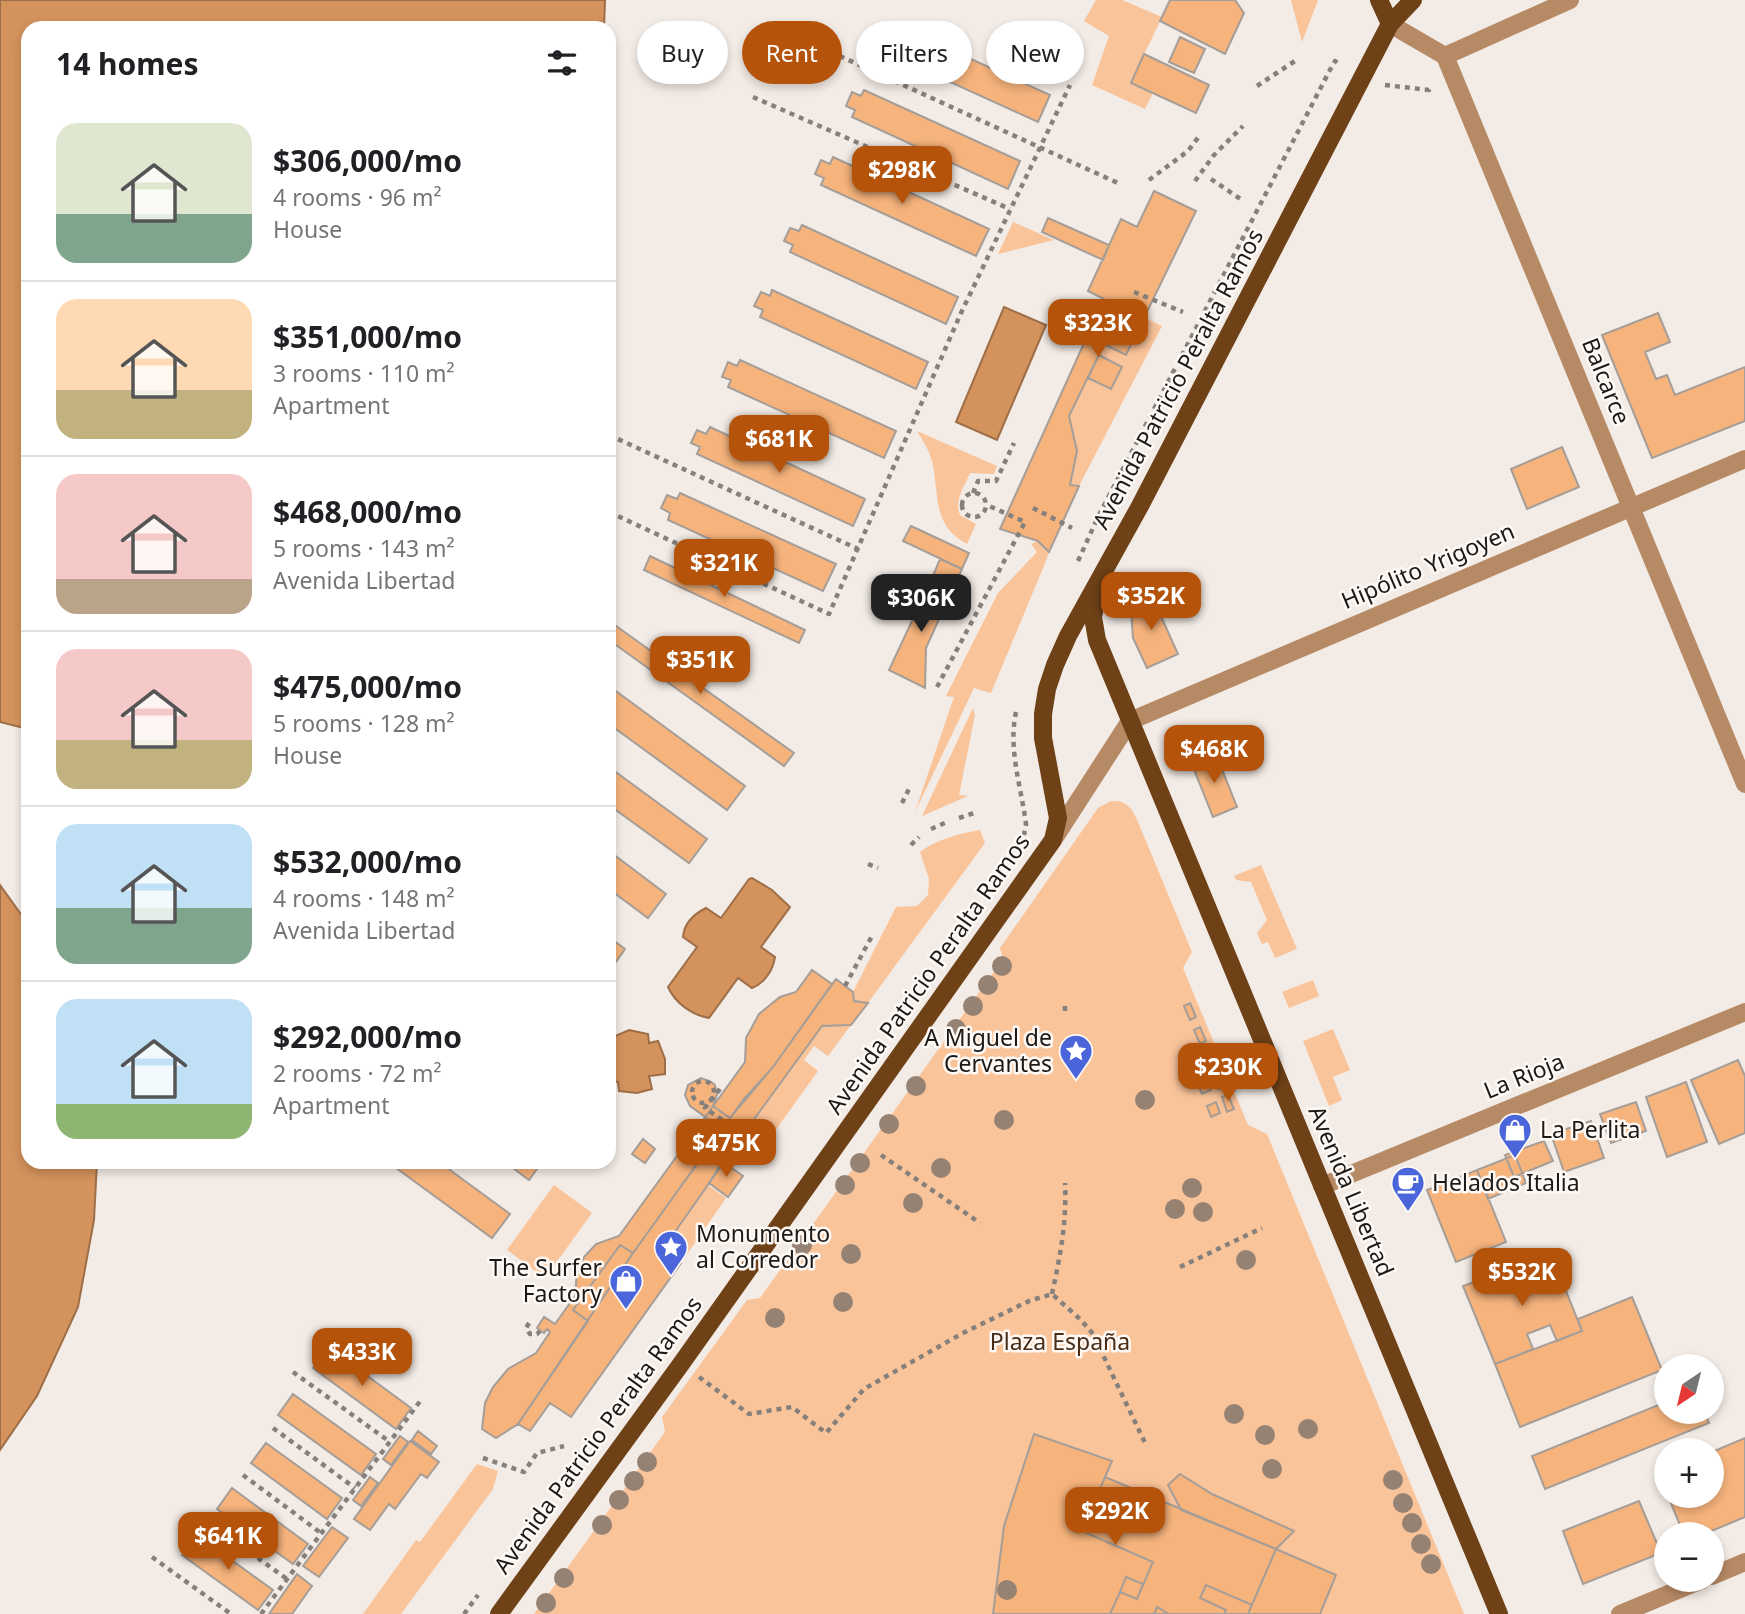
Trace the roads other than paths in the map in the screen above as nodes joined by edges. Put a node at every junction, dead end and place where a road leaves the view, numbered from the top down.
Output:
1 (1379, 0) edge
2 (1413, 0) edge
3 (1570, 0) edge
4 (1390, 24) junction
5 (1445, 56) junction
6 (1745, 458) edge
7 (1631, 506) junction
8 (1115, 551) junction
9 (1130, 721) junction
10 (1745, 784) edge
11 (1053, 840) junction
12 (1745, 1012) edge
13 (1322, 1186) junction
14 (1745, 1562) edge
15 (1724, 1571) edge
16 (1673, 1592) edge
17 (499, 1614) edge
18 (1499, 1614) edge
19 (1620, 1614) edge

1 - 4 main road
2 - 4 main road, Avenida Patricio Peralta Ramos
3 - 5 street
4 - 5 street
4 - 8 main road, Avenida Patricio Peralta Ramos
5 - 7 street, Balcarce
6 - 7 street, Hipólito Yrigoyen
7 - 9 street, Hipólito Yrigoyen
7 - 10 street, Balcarce
8 - 9 main road, Avenida Libertad
8 - 11 main road, Avenida Patricio Peralta Ramos
9 - 11 street, Avenida Patricio Peralta Ramos
9 - 13 main road, Avenida Libertad
11 - 17 main road, Avenida Patricio Peralta Ramos
12 - 13 street, La Rioja
13 - 18 main road, Avenida Libertad
14 - 15 street
16 - 19 street

